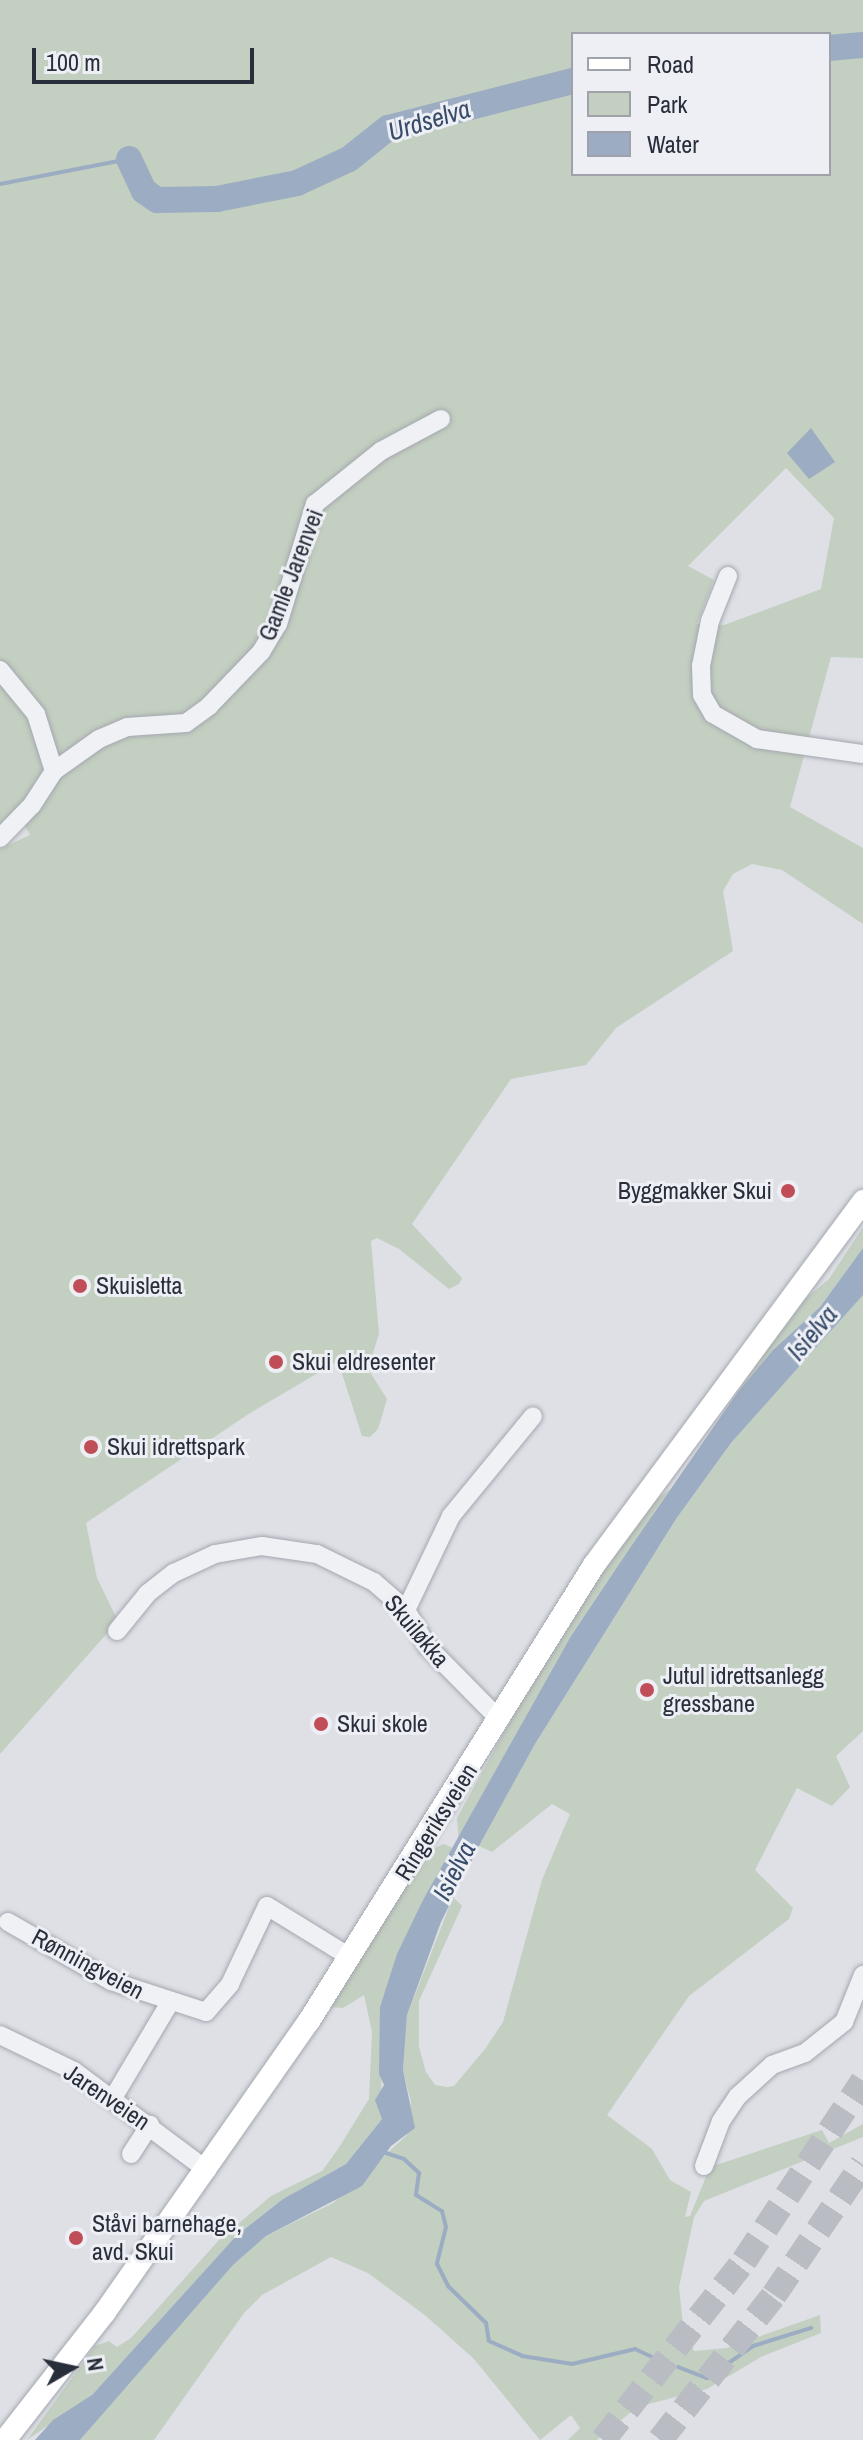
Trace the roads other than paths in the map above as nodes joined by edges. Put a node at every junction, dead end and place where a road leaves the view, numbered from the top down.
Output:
1 (441, 419) dead end
2 (728, 576) dead end
3 (0, 670) edge
4 (863, 754) edge
5 (54, 771) junction
6 (0, 838) edge
7 (863, 1201) edge
8 (533, 1416) dead end
9 (406, 1610) junction
10 (117, 1631) dead end
11 (499, 1719) junction
12 (8, 1922) dead end
13 (350, 1957) junction
14 (863, 1975) edge
15 (169, 2004) junction
16 (0, 2035) edge
17 (113, 2098) junction
18 (150, 2125) junction
19 (131, 2154) dead end
20 (704, 2166) dead end
21 (207, 2170) junction
22 (5, 2440) edge

1 - 5 street, Gamle Jarenvei
2 - 4 street
3 - 5 street
5 - 6 street, Gamle Jarenvei
7 - 11 main road, Ringeriksveien
8 - 9 street
9 - 10 street, Skuiløkka
9 - 11 street, Skuiløkka
11 - 13 main road, Ringeriksveien
12 - 15 street, Rønningveien
13 - 15 street, Rønningveien
13 - 21 main road, Ringeriksveien
14 - 20 street
15 - 17 street, Rønningveien
16 - 17 street, Jarenveien
17 - 18 street, Jarenveien
18 - 19 street
18 - 21 street, Jarenveien
21 - 22 main road, Ringeriksveien

